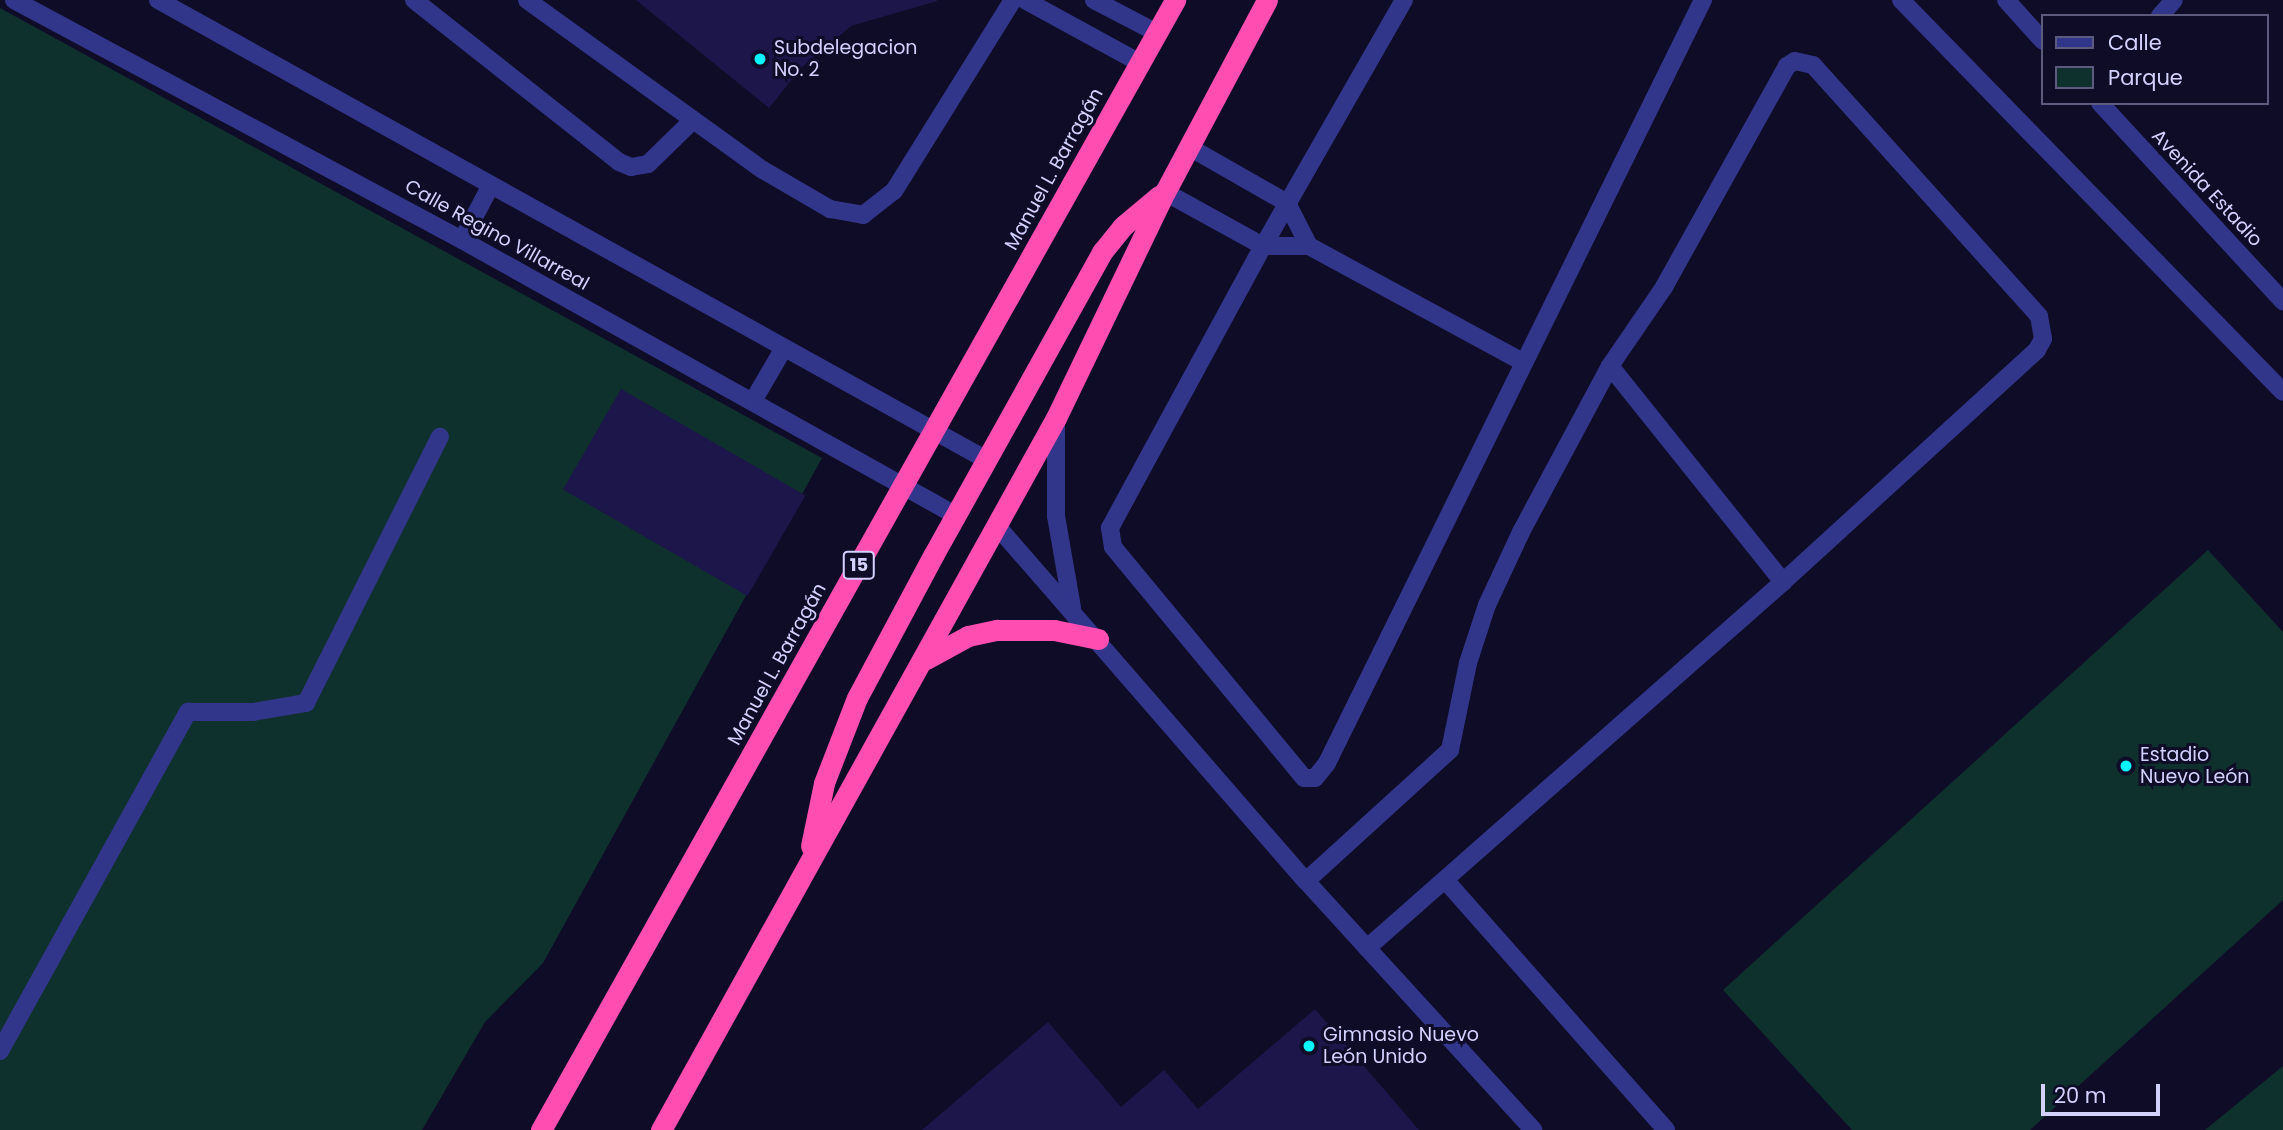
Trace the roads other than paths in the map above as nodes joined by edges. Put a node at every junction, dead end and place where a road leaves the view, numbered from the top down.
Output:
1 (14, 0) edge
2 (158, 0) edge
3 (414, 0) edge
4 (527, 0) edge
5 (1013, 0) edge
6 (1025, 0) edge
7 (1094, 0) edge
8 (1175, 0) edge
9 (1267, 0) edge
10 (1404, 0) edge
11 (1703, 0) edge
12 (1901, 0) edge
13 (2006, 0) edge
14 (2174, 0) edge
15 (2162, 14) edge
16 (1157, 33) junction
17 (2042, 40) edge
18 (1140, 63) junction
19 (2102, 105) edge
20 (692, 121) junction
21 (1189, 147) junction
22 (491, 185) junction
23 (1165, 192) junction
24 (1287, 203) junction
25 (462, 240) junction
26 (1263, 246) junction
27 (1309, 246) junction
28 (2283, 302) edge
29 (784, 348) junction
30 (1523, 362) junction
31 (1610, 366) junction
32 (2283, 392) edge
33 (753, 401) junction
34 (1056, 418) junction
35 (934, 431) junction
36 (439, 437) dead end
37 (986, 460) junction
38 (903, 486) junction
39 (955, 515) junction
40 (997, 526) junction
41 (1783, 582) junction
42 (1073, 611) junction
43 (1097, 639) junction
44 (926, 659) junction
45 (807, 865) junction
46 (1306, 881) junction
47 (1446, 881) junction
48 (1367, 948) junction
49 (0, 1051) edge
50 (541, 1130) edge
51 (661, 1130) edge
52 (1533, 1130) edge
53 (1665, 1130) edge

1 - 25 street, Calle Regino Villarreal
2 - 22 street
3 - 20 street
4 - 20 street
5 - 20 street
6 - 18 street
7 - 16 street
8 - 16 highway, Manuel L. Barragán / 15
9 - 21 highway
10 - 24 street
11 - 30 street
12 - 32 street
13 - 17 street
14 - 15 street
16 - 18 highway, Manuel L. Barragán / 15
18 - 35 highway, Manuel L. Barragán / 15
19 - 28 street, Avenida Estadio
21 - 23 highway
21 - 24 street
22 - 25 street
22 - 29 street
23 - 26 street
23 - 34 highway
23 - 37 highway
24 - 26 street
24 - 27 street
25 - 33 street, Calle Regino Villarreal
26 - 27 street
26 - 30 street
27 - 30 street
29 - 33 street
29 - 35 street
31 - 41 street
31 - 41 street
31 - 46 street
33 - 38 street, Calle Regino Villarreal
34 - 40 highway
34 - 42 street
35 - 37 street
35 - 38 highway, Manuel L. Barragán / 15
36 - 49 street
37 - 39 highway
38 - 39 street, Calle Regino Villarreal
38 - 50 highway, Manuel L. Barragán / 15
39 - 45 highway
40 - 42 street
40 - 44 highway
41 - 47 street
42 - 43 street
43 - 44 highway
43 - 46 street
44 - 45 highway
45 - 51 highway
46 - 48 street
47 - 48 street
47 - 53 street
48 - 52 street

